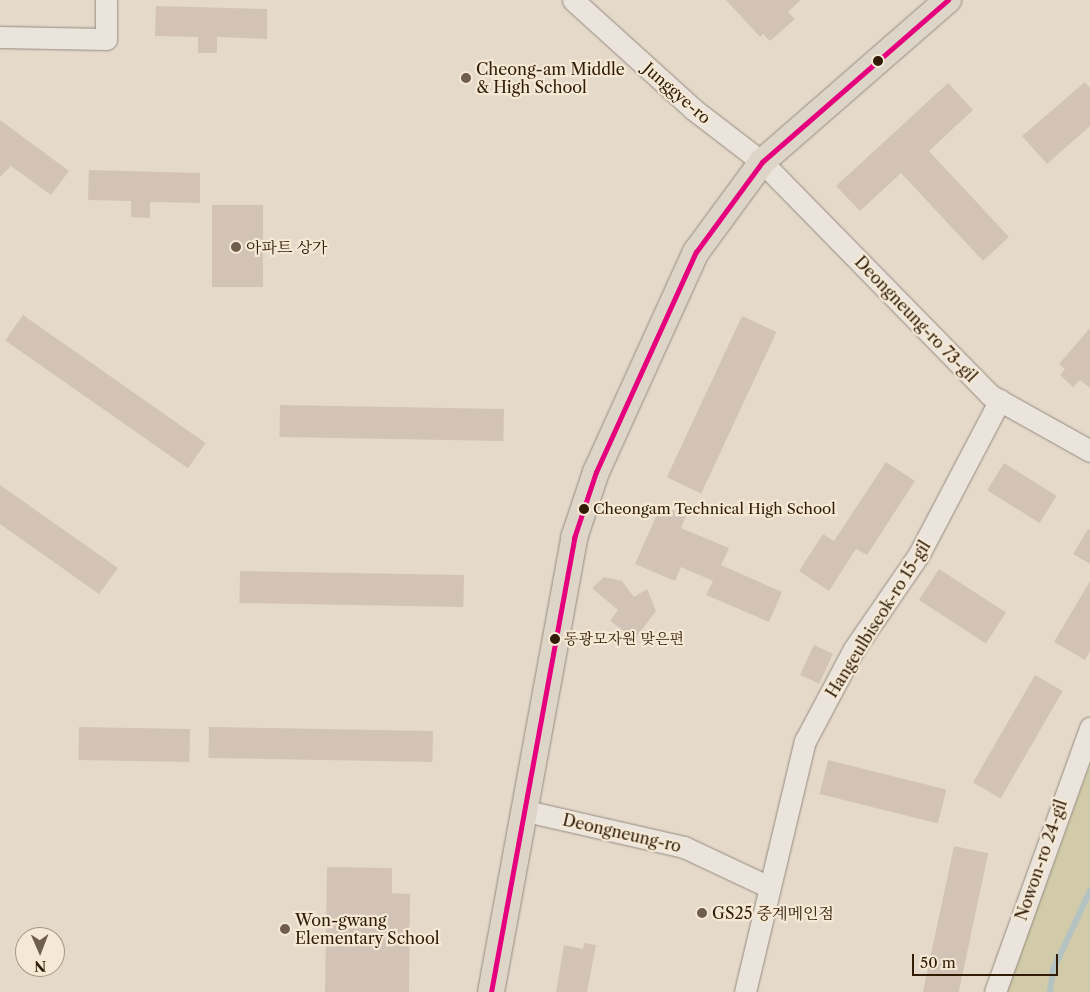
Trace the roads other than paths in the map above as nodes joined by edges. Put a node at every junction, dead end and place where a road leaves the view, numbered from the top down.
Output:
1 (106, 0) edge
2 (573, 0) edge
3 (948, 0) edge
4 (0, 37) edge
5 (762, 162) junction
6 (1000, 400) junction
7 (1090, 450) edge
8 (1090, 728) edge
9 (526, 811) junction
10 (770, 887) junction
11 (491, 992) edge
12 (745, 992) edge
13 (995, 992) edge

1 - 4 street
2 - 5 street, Junggye-ro
3 - 5 main road
5 - 6 street, Deongneung-ro 73-gil
5 - 9 main road
6 - 7 street, Deongneung-ro 73-gil
6 - 10 street, Hangeulbiseok-ro 15-gil
8 - 13 street, Nowon-ro 24-gil
9 - 10 street, Deongneung-ro
9 - 11 main road
10 - 12 street, Hangeulbiseok-ro 15-gil

